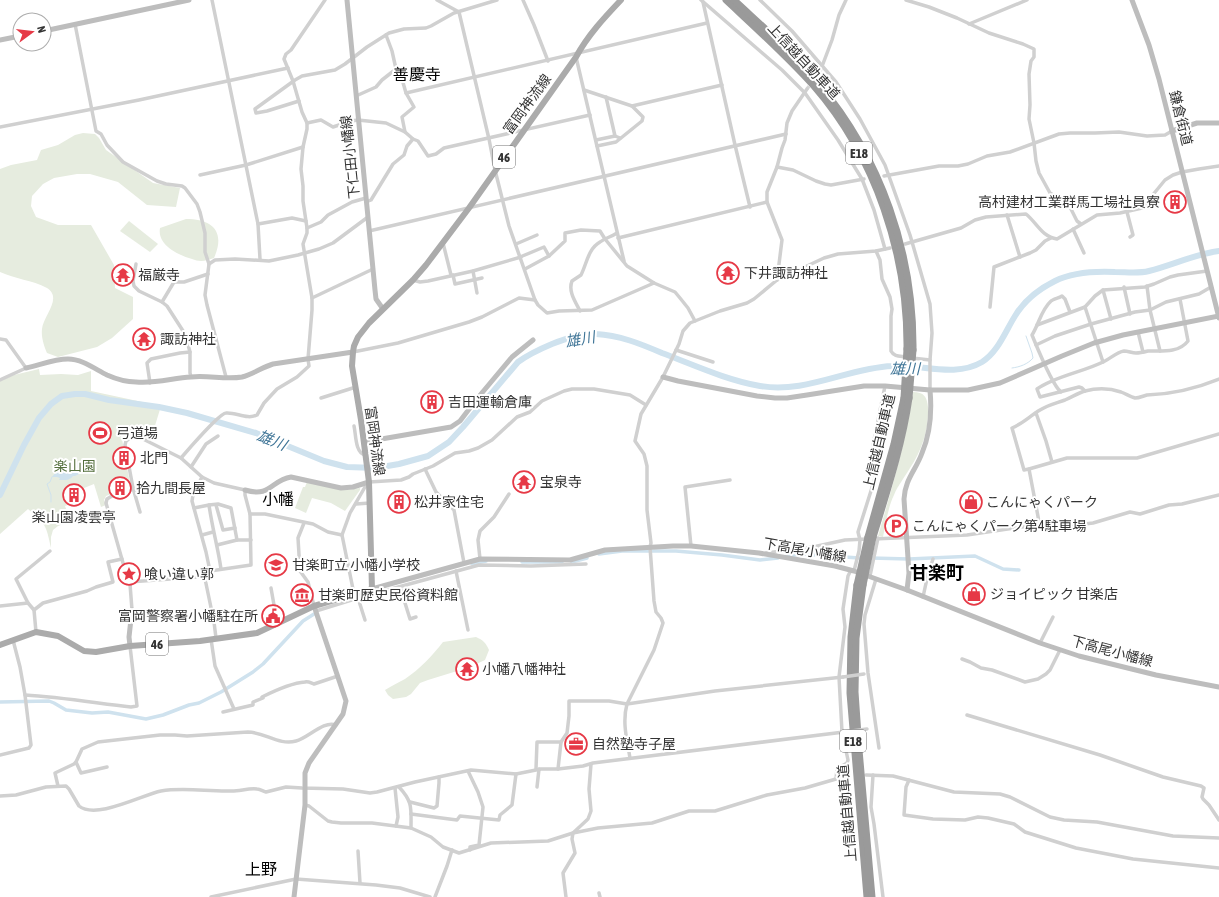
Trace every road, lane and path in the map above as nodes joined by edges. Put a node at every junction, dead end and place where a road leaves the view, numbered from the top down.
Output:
1 (190, 0) edge
2 (212, 0) edge
3 (325, 0) edge
4 (347, 0) edge
5 (437, 0) edge
6 (497, 0) edge
7 (523, 0) edge
8 (621, 0) edge
9 (702, 0) edge
10 (726, 0) edge
11 (734, 0) edge
12 (760, 0) edge
13 (846, 0) edge
14 (906, 0) edge
15 (1027, 0) edge
16 (1132, 0) edge
17 (182, 1) edge
18 (483, 2) edge
19 (459, 12) junction
20 (707, 23) junction
21 (75, 24) junction
22 (969, 24) junction
23 (52, 28) edge
24 (386, 35) junction
25 (12, 38) edge
26 (0, 40) edge
27 (577, 55) junction
28 (352, 58) junction
29 (548, 60) junction
30 (288, 68) junction
31 (822, 68) junction
32 (396, 69) junction
33 (474, 77) junction
34 (228, 80) junction
35 (293, 81) junction
36 (722, 85) junction
37 (584, 90) junction
38 (806, 91) junction
39 (406, 93) junction
40 (356, 96) junction
41 (606, 97) junction
42 (299, 101) junction
43 (632, 106) junction
44 (92, 109) junction
45 (590, 115) junction
46 (358, 120) junction
47 (307, 123) junction
48 (1219, 123) edge
49 (0, 127) edge
50 (523, 130) junction
51 (1172, 131) junction
52 (405, 132) junction
53 (786, 134) junction
54 (615, 136) junction
55 (620, 138) junction
56 (413, 139) junction
57 (489, 139) junction
58 (596, 140) junction
59 (1034, 143) junction
60 (735, 145) junction
61 (598, 146) junction
62 (303, 147) junction
63 (246, 165) junction
64 (1219, 166) edge
65 (777, 167) junction
66 (495, 170) junction
67 (1182, 172) junction
68 (200, 175) dead end
69 (889, 175) junction
70 (604, 176) junction
71 (884, 176) dead end
72 (863, 179) junction
73 (366, 200) junction
74 (502, 200) junction
75 (767, 202) junction
76 (750, 207) junction
77 (469, 208) junction
78 (1127, 212) junction
79 (1007, 215) junction
80 (368, 217) junction
81 (306, 221) junction
82 (258, 224) junction
83 (1081, 224) junction
84 (307, 228) junction
85 (1073, 229) junction
86 (369, 231) junction
87 (617, 233) junction
88 (537, 235) dead end
89 (1130, 236) dead end
90 (618, 238) junction
91 (1051, 238) junction
92 (605, 239) junction
93 (912, 242) junction
94 (443, 243) junction
95 (516, 244) junction
96 (905, 244) dead end
97 (890, 248) dead end
98 (885, 249) junction
99 (876, 250) junction
100 (305, 253) junction
101 (1084, 253) dead end
102 (548, 256) junction
103 (521, 257) junction
104 (1020, 257) junction
105 (260, 259) junction
106 (624, 262) junction
107 (136, 264) dead end
108 (209, 264) junction
109 (373, 269) junction
110 (525, 269) junction
111 (1207, 269) junction
112 (473, 271) junction
113 (208, 274) junction
114 (452, 275) junction
115 (482, 278) dead end
116 (413, 280) junction
117 (475, 280) junction
118 (777, 280) junction
119 (654, 283) junction
120 (1147, 286) junction
121 (1124, 287) junction
122 (1211, 287) junction
123 (1103, 290) junction
124 (477, 293) dead end
125 (312, 298) junction
126 (1180, 299) junction
127 (535, 300) junction
128 (162, 302) junction
129 (990, 306) dead end
130 (1085, 307) junction
131 (383, 309) junction
132 (1150, 310) junction
133 (580, 311) junction
134 (1070, 312) junction
135 (1130, 314) junction
136 (1219, 317) edge
137 (1111, 319) junction
138 (695, 321) junction
139 (1185, 323) junction
140 (1091, 324) junction
141 (1037, 325) junction
142 (1155, 328) junction
143 (1138, 332) junction
144 (0, 339) edge
145 (533, 340) dead end
146 (1097, 342) junction
147 (1036, 345) junction
148 (910, 349) junction
149 (675, 351) junction
150 (1160, 351) junction
151 (190, 352) junction
152 (352, 352) junction
153 (1143, 352) junction
154 (308, 359) junction
155 (713, 362) dead end
156 (930, 362) junction
157 (1103, 362) junction
158 (1044, 363) junction
159 (26, 368) junction
160 (191, 377) junction
161 (226, 377) junction
162 (663, 377) junction
163 (1219, 379) edge
164 (0, 380) edge
165 (1053, 381) junction
166 (150, 383) junction
167 (884, 386) junction
168 (356, 387) junction
169 (930, 388) junction
170 (1086, 391) junction
171 (1061, 392) junction
172 (321, 398) dead end
173 (646, 405) junction
174 (1036, 413) junction
175 (354, 426) dead end
176 (1219, 434) edge
177 (218, 436) dead end
178 (364, 442) junction
179 (876, 450) dead end
180 (182, 458) junction
181 (366, 458) junction
182 (1052, 462) junction
183 (190, 467) junction
184 (425, 469) junction
185 (1029, 470) junction
186 (876, 475) dead end
187 (202, 477) junction
188 (730, 480) dead end
189 (367, 482) junction
190 (133, 488) junction
191 (245, 490) junction
192 (509, 494) dead end
193 (1219, 495) edge
194 (370, 503) junction
195 (216, 504) junction
196 (356, 504) junction
197 (209, 505) junction
198 (194, 508) junction
199 (140, 512) dead end
200 (250, 514) junction
201 (304, 523) junction
202 (1040, 527) junction
203 (235, 528) junction
204 (213, 532) junction
205 (202, 535) junction
206 (342, 535) junction
207 (873, 538) junction
208 (907, 538) junction
209 (237, 540) junction
210 (251, 540) junction
211 (860, 540) junction
212 (217, 545) junction
213 (692, 546) junction
214 (650, 548) junction
215 (50, 551) dead end
216 (759, 553) junction
217 (122, 559) junction
218 (480, 559) junction
219 (933, 559) dead end
220 (464, 563) junction
221 (531, 563) junction
222 (586, 564) dead end
223 (222, 569) junction
224 (853, 570) junction
225 (210, 571) junction
226 (456, 571) junction
227 (204, 574) junction
228 (870, 576) junction
229 (876, 579) junction
230 (129, 582) junction
231 (860, 585) junction
232 (400, 587) junction
233 (271, 588) dead end
234 (372, 588) junction
235 (907, 590) junction
236 (356, 596) junction
237 (922, 597) junction
238 (28, 603) junction
239 (0, 606) edge
240 (315, 609) junction
241 (34, 610) junction
242 (132, 610) joint
243 (416, 617) dead end
244 (1053, 617) dead end
245 (365, 620) dead end
246 (281, 622) junction
247 (468, 630) dead end
248 (36, 632) junction
249 (214, 639) junction
250 (13, 640) junction
251 (1040, 643) junction
252 (0, 645) edge
253 (130, 646) junction
254 (1060, 650) junction
255 (962, 659) dead end
256 (866, 674) junction
257 (338, 676) junction
258 (841, 677) junction
259 (1219, 687) edge
260 (25, 695) junction
261 (627, 704) junction
262 (234, 709) junction
263 (223, 712) dead end
264 (968, 715) dead end
265 (336, 725) junction
266 (876, 727) junction
267 (843, 732) junction
268 (561, 742) junction
269 (879, 748) dead end
270 (0, 755) edge
271 (630, 758) junction
272 (76, 762) junction
273 (591, 764) junction
274 (107, 767) dead end
275 (537, 769) junction
276 (558, 769) junction
277 (468, 771) junction
278 (516, 774) junction
279 (866, 775) dead end
280 (873, 775) junction
281 (849, 776) dead end
282 (439, 777) junction
283 (836, 779) junction
284 (909, 780) junction
285 (58, 786) junction
286 (537, 787) dead end
287 (305, 788) junction
288 (397, 788) junction
289 (0, 796) edge
290 (410, 802) junction
291 (305, 805) junction
292 (411, 814) junction
293 (481, 818) junction
294 (1219, 820) edge
295 (396, 826) junction
296 (411, 828) junction
297 (573, 833) junction
298 (1219, 838) edge
299 (452, 850) junction
300 (470, 850) junction
301 (358, 851) dead end
302 (1219, 868) edge
303 (296, 879) junction
304 (360, 883) junction
305 (211, 897) edge
306 (294, 897) edge
307 (430, 897) edge
308 (434, 897) edge
309 (566, 897) edge
310 (867, 897) edge
311 (872, 897) edge
312 (883, 897) edge

1 - 17 street
2 - 34 street
3 - 30 street
4 - 28 street, 下仁田小幡線
5 - 19 street
6 - 18 street
7 - 29 street
8 - 27 main road, 富岡神流線 / 46
9 - 20 street
9 - 38 street
10 - 148 highway, 上信越自動車道 / E18
11 - 148 highway, 上信越自動車道 / E18
12 - 31 street
13 - 31 street
14 - 22 street
15 - 22 street
16 - 51 street, 鎌倉街道
17 - 21 street
18 - 19 street
19 - 24 street
19 - 33 street
20 - 27 street
20 - 36 street
21 - 23 street
21 - 44 street
22 - 59 street
24 - 28 street
24 - 32 street
25 - 26 street
27 - 29 street
27 - 37 street
27 - 50 main road, 富岡神流線 / 46
28 - 35 street
28 - 40 street, 下仁田小幡線
29 - 33 street
30 - 34 street
30 - 35 street
31 - 69 street
32 - 39 street
32 - 40 street
33 - 39 street
33 - 57 street
34 - 44 street
34 - 63 street
35 - 42 street
35 - 42 street
36 - 43 street
36 - 60 street
37 - 41 street
37 - 45 street
38 - 53 street
38 - 72 street
39 - 52 street
40 - 46 street, 下仁田小幡線
41 - 43 street
41 - 54 street
42 - 47 street
43 - 55 street
44 - 49 street
44 - 108 street
45 - 50 street
45 - 58 street
46 - 47 street
46 - 52 street
46 - 73 street, 下仁田小幡線
47 - 62 street
48 - 51 street
50 - 57 street
50 - 66 main road, 富岡神流線 / 46
51 - 59 street
51 - 67 street, 鎌倉街道
52 - 56 street
53 - 60 street
53 - 65 street
54 - 55 street
54 - 58 street
55 - 61 street
56 - 57 street
56 - 73 street
57 - 66 street
58 - 61 street
59 - 69 street
59 - 83 street
60 - 70 street
60 - 76 street
61 - 70 street
62 - 63 street
62 - 81 street
63 - 68 street
63 - 82 street
64 - 67 street
65 - 72 street
65 - 75 street
66 - 74 street
66 - 77 main road, 富岡神流線 / 46
67 - 78 street
67 - 111 street, 鎌倉街道
69 - 71 street
69 - 93 street
70 - 74 street
70 - 87 street
72 - 98 street
73 - 80 street, 下仁田小幡線
73 - 84 street
74 - 77 street
74 - 95 street
75 - 76 street
75 - 118 street
76 - 90 street
77 - 86 street
77 - 94 main road, 富岡神流線 / 46
78 - 83 street
78 - 89 street
79 - 91 street
79 - 93 street
79 - 104 street
80 - 86 street, 下仁田小幡線
80 - 100 street
81 - 82 street
81 - 84 street
82 - 105 street
83 - 85 street
84 - 100 street
85 - 91 street
85 - 101 street
86 - 109 street, 下仁田小幡線
87 - 90 street
87 - 92 street
88 - 95 street
90 - 106 street
91 - 104 street
92 - 102 street
92 - 106 street
92 - 133 street
93 - 96 street
93 - 156 street
94 - 114 street
94 - 116 main road, 富岡神流線 / 46
95 - 103 street
97 - 98 street
98 - 99 street
99 - 118 street
99 - 156 street
100 - 105 street
100 - 125 street
102 - 103 street
102 - 110 street
103 - 110 street
103 - 112 street
104 - 129 street
105 - 108 street
106 - 119 street
107 - 128 street
108 - 113 street
109 - 125 street
109 - 131 street, 下仁田小幡線
110 - 127 street
111 - 120 street
111 - 122 street
112 - 114 street
112 - 117 street
113 - 128 street
113 - 161 street
114 - 116 street
114 - 117 street
115 - 117 street
116 - 131 main road, 富岡神流線 / 46
117 - 124 street
118 - 138 street
119 - 133 street
119 - 138 street
120 - 121 street
120 - 132 street
121 - 123 street
121 - 135 street
122 - 126 street
122 - 136 street
123 - 130 street
123 - 137 street
125 - 154 street
126 - 132 street
126 - 139 street
127 - 133 street
127 - 152 street
128 - 151 street
130 - 134 street
130 - 140 street
131 - 152 main road, 富岡神流線 / 46
132 - 135 street
132 - 142 street
134 - 141 street
134 - 141 street
135 - 137 street
136 - 139 street
137 - 140 street
138 - 149 street
139 - 142 street
139 - 150 street
140 - 146 street
140 - 147 street
141 - 147 street
142 - 143 street
142 - 150 street
143 - 146 street
143 - 153 street
144 - 159 street
145 - 178 street
146 - 157 street
146 - 158 street
147 - 158 street
148 - 207 highway, 上信越自動車道 / E18, bridge
149 - 155 street
149 - 162 street
150 - 153 street
151 - 160 street
151 - 166 street
152 - 154 street
152 - 168 main road, 富岡神流線 / 46
153 - 157 street
154 - 161 street
154 - 180 street
156 - 169 street
157 - 165 street
158 - 165 street
158 - 169 street
159 - 164 street
159 - 166 street
160 - 161 street
160 - 166 street
162 - 167 street
162 - 173 street
163 - 170 street
165 - 171 street
165 - 171 street
167 - 169 street
167 - 179 street
168 - 172 street
168 - 178 main road, 富岡神流線 / 46
169 - 208 street
170 - 171 street
170 - 174 street
173 - 184 street
173 - 214 street
174 - 182 street
174 - 185 street
175 - 181 street
176 - 182 street
177 - 183 street
178 - 181 main road, 富岡神流線 / 46
180 - 183 street
180 - 190 street
181 - 189 main road, 富岡神流線 / 46
182 - 185 street
183 - 187 street
184 - 189 street
184 - 220 street
185 - 202 street
186 - 211 street
187 - 191 street
187 - 198 street
188 - 213 street
189 - 191 street
189 - 194 main road, 富岡神流線 / 46
189 - 196 street
190 - 199 street
190 - 217 street
191 - 200 street
192 - 218 street
193 - 202 street
194 - 196 street
194 - 234 main road, 富岡神流線 / 46
195 - 197 street
195 - 203 street
195 - 203 street
196 - 206 street
197 - 198 street
197 - 204 street
198 - 205 street
200 - 201 street
200 - 210 street
201 - 206 street
201 - 240 street
202 - 208 street
203 - 209 street
204 - 205 street
204 - 212 street
205 - 225 street
206 - 236 street
207 - 208 street
207 - 211 street
207 - 228 street
207 - 231 highway, 上信越自動車道 / E18, bridge
208 - 235 street
209 - 210 street
209 - 212 street
210 - 223 street
211 - 216 street
211 - 224 street
212 - 223 street
213 - 214 street, 下高尾小幡線
213 - 216 street, 下高尾小幡線
214 - 221 street, 下高尾小幡線
214 - 261 street
215 - 238 street
216 - 224 street, 下高尾小幡線
217 - 230 street
217 - 241 street
218 - 220 street, 下高尾小幡線
218 - 221 street, 下高尾小幡線
219 - 237 street
220 - 234 street, 下高尾小幡線
221 - 222 street
221 - 226 street
223 - 225 street
224 - 228 street, 下高尾小幡線
224 - 258 street
225 - 227 street
226 - 232 street
226 - 247 street
227 - 230 street
227 - 249 street
228 - 229 street, 下高尾小幡線
229 - 235 street, 下高尾小幡線
229 - 256 street
230 - 242 street
231 - 310 highway, 上信越自動車道 / E18
231 - 311 highway, 上信越自動車道 / E18
232 - 236 street
232 - 243 street
233 - 246 street
234 - 236 main road, 46
235 - 237 street, 下高尾小幡線
236 - 240 main road, 46
236 - 245 street
237 - 251 street, 下高尾小幡線
238 - 239 street
238 - 241 street
240 - 246 main road, 46
240 - 257 street
241 - 248 street
242 - 253 street
244 - 251 street
246 - 249 main road, 46
248 - 250 main road, 46
248 - 253 main road, 46
249 - 253 main road, 46
249 - 262 street
250 - 252 main road, 46
250 - 260 street
251 - 254 street, 下高尾小幡線
253 - 260 street
254 - 255 street
254 - 259 street, 下高尾小幡線
256 - 258 street, bridge
256 - 266 street
257 - 262 street
257 - 265 street
258 - 261 street
258 - 267 street
260 - 270 street
261 - 268 street
261 - 271 street
262 - 263 street
264 - 294 street
265 - 272 street
265 - 287 street
266 - 267 street, bridge
266 - 269 street
267 - 271 street
267 - 283 street
268 - 275 street
268 - 276 street
271 - 273 street
272 - 274 street
272 - 285 street
273 - 276 street
273 - 297 street
275 - 276 street
275 - 278 street
275 - 286 street
277 - 278 street
277 - 282 street
277 - 293 street
278 - 293 street
279 - 280 street
280 - 284 street
280 - 312 street
281 - 283 street
282 - 288 street
282 - 290 street
283 - 297 street
284 - 298 street
284 - 302 street
285 - 287 street
285 - 289 street
287 - 288 street
287 - 291 street
288 - 290 street
288 - 295 street
290 - 292 street
291 - 295 street
291 - 303 street
292 - 293 street
292 - 296 street
293 - 300 street
295 - 296 street
296 - 299 street
297 - 300 street
297 - 309 street
299 - 300 street
299 - 308 street
301 - 304 street
303 - 304 street
303 - 305 street
303 - 306 street
304 - 307 street

